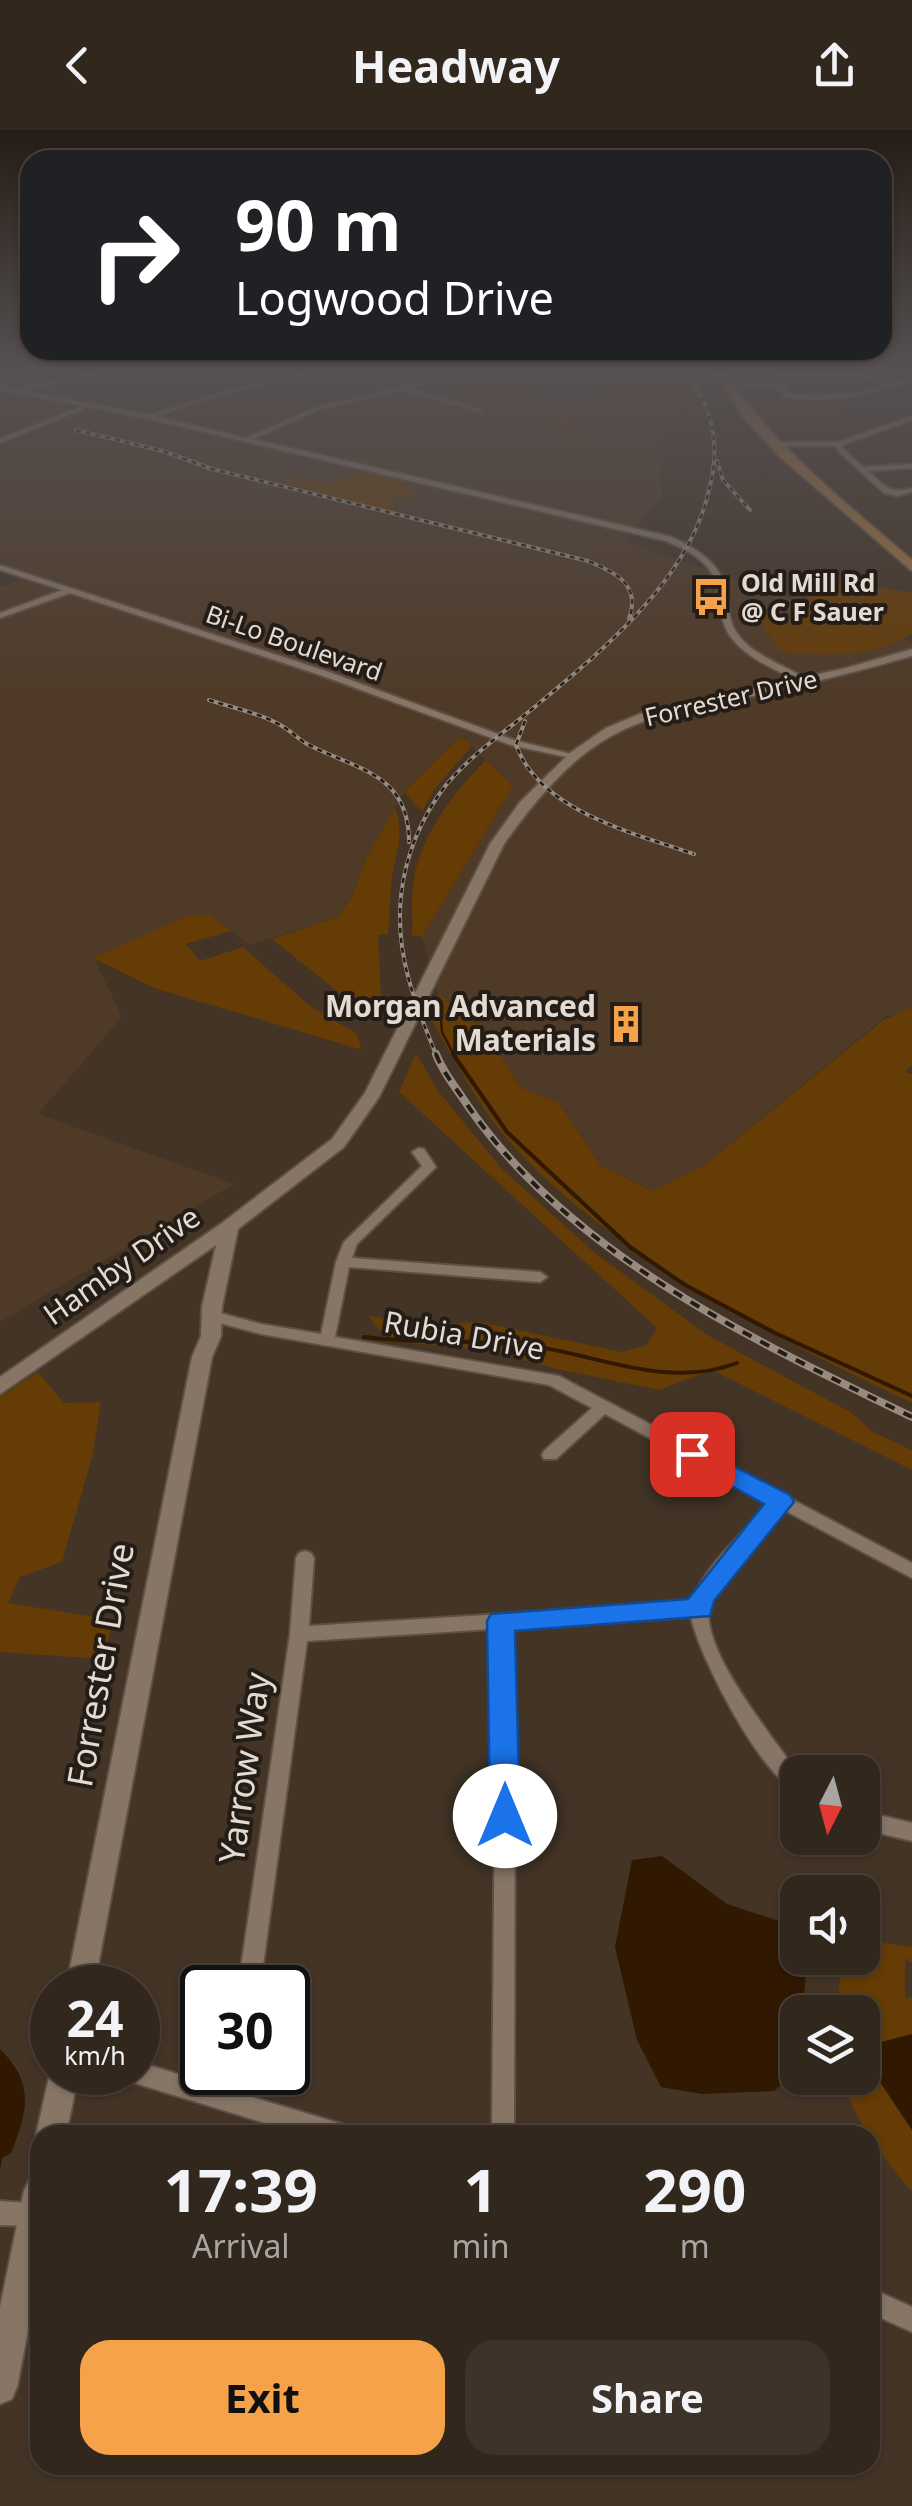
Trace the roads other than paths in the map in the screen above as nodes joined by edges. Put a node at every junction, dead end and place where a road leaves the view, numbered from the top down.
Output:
1 (421, 479) edge
2 (813, 479) edge
3 (875, 479) edge
4 (912, 490) edge
5 (897, 494) junction
6 (873, 499) dead end
7 (0, 567) edge
8 (912, 567) edge
9 (69, 590) junction
10 (0, 616) edge
11 (912, 652) edge
12 (803, 680) junction
13 (576, 756) junction
14 (420, 1152) dead end
15 (228, 1228) junction
16 (343, 1262) junction
17 (540, 1277) dead end
18 (210, 1329) junction
19 (327, 1340) junction
20 (0, 1387) edge
21 (604, 1406) junction
22 (550, 1454) dead end
23 (781, 1502) junction
24 (305, 1558) dead end
25 (912, 1571) edge
26 (700, 1609) junction
27 (501, 1621) junction
28 (300, 1634) junction
29 (780, 1766) edge
30 (880, 1824) edge
31 (912, 1832) edge
32 (85, 1965) edge
33 (252, 1965) edge
34 (160, 2079) edge
35 (59, 2095) edge
36 (235, 2095) edge
37 (234, 2100) junction
38 (53, 2125) edge
39 (311, 2125) edge
40 (504, 2125) edge
41 (30, 2204) edge
42 (0, 2213) edge
43 (30, 2241) edge
44 (880, 2305) edge
45 (912, 2320) edge
46 (0, 2387) edge

1 - 12 street
2 - 8 main road
3 - 5 street
4 - 5 street
5 - 6 street
7 - 9 street, Bi-Lo Boulevard
9 - 10 street
9 - 13 street, Bi-Lo Boulevard
11 - 12 street, Forrester Drive
12 - 13 street, Forrester Drive
13 - 15 street, Forrester Drive
14 - 16 street
15 - 18 street, Forrester Drive
15 - 20 street, Hamby Drive
16 - 17 street
16 - 19 street
18 - 19 street, Rubia Drive
18 - 32 street, Forrester Drive
19 - 21 street, Rubia Drive
21 - 22 street
21 - 23 street, Rubia Drive
23 - 25 street, Rubia Drive
23 - 26 street
24 - 28 street, Yarrow Way
26 - 27 street
26 - 29 street
27 - 28 street
27 - 40 street
28 - 33 street, Yarrow Way
30 - 31 street
34 - 37 street
35 - 38 street
36 - 37 street
37 - 39 street
41 - 42 street
43 - 46 street
44 - 45 street

